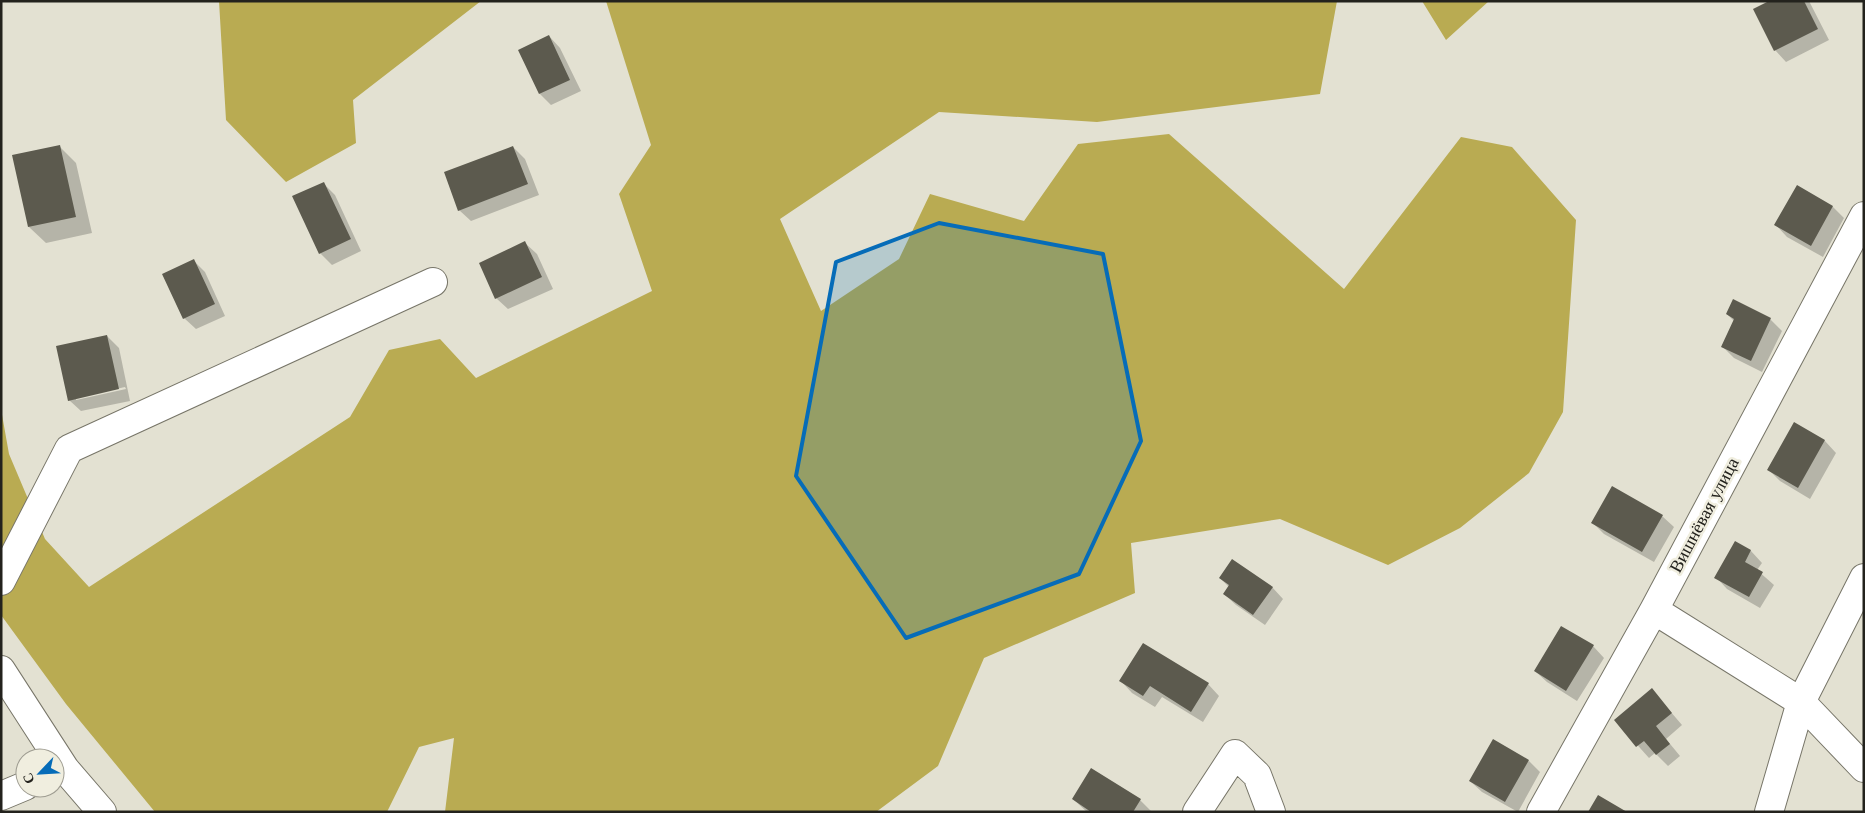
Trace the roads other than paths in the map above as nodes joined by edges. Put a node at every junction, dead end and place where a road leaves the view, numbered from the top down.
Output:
1 (1864, 216) edge
2 (433, 282) dead end
3 (1864, 578) edge
4 (1, 581) edge
5 (1654, 610) junction
6 (1, 670) edge
7 (1801, 702) junction
8 (46, 748) edge
9 (1864, 768) edge
10 (65, 777) edge
11 (15, 790) edge
12 (1, 796) edge
13 (102, 812) edge
14 (1197, 812) edge
15 (1271, 812) edge
16 (1542, 812) edge
17 (1769, 812) edge

1 - 5 street, Вишнёвая улица
2 - 4 street
3 - 7 street
5 - 7 street
5 - 16 street, Вишнёвая улица
6 - 8 street
7 - 9 street
7 - 17 street
10 - 13 street
11 - 12 street
14 - 15 street

